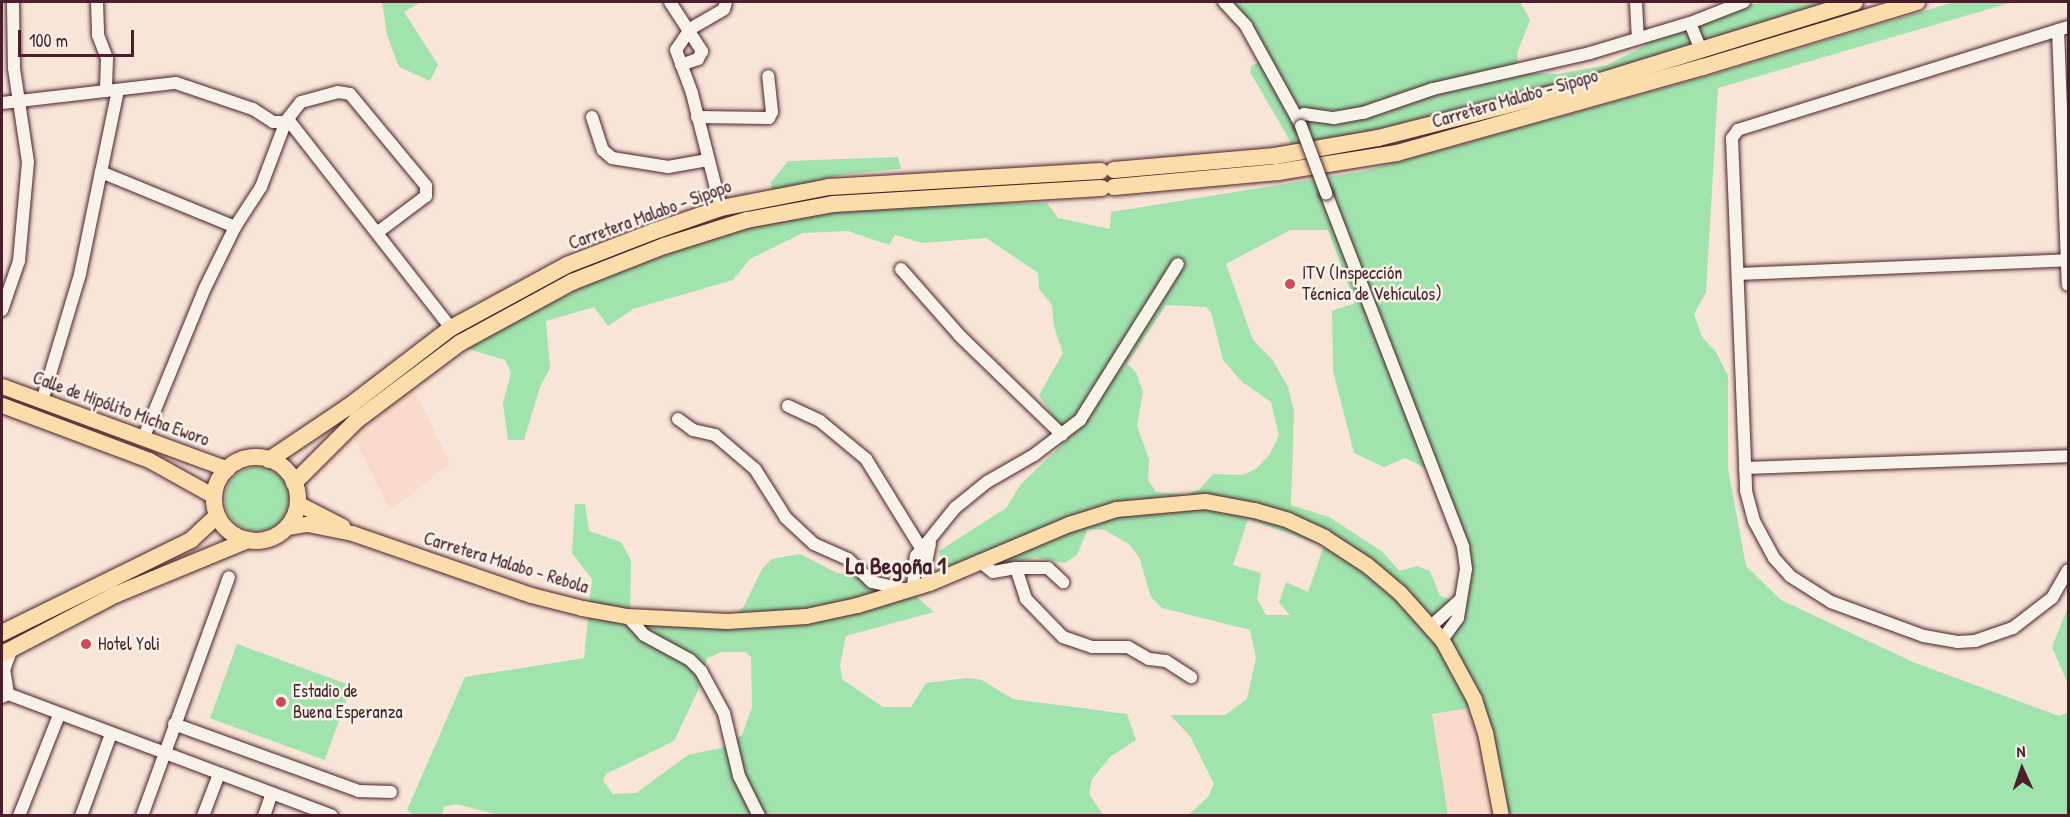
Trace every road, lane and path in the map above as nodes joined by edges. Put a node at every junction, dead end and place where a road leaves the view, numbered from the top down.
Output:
1 (13, 2) edge
2 (97, 2) edge
3 (670, 2) edge
4 (726, 2) edge
5 (1224, 2) edge
6 (1636, 2) edge
7 (1744, 2) edge
8 (1855, 2) edge
9 (1917, 2) edge
10 (1690, 22) junction
11 (690, 29) junction
12 (2063, 29) edge
13 (1638, 36) junction
14 (1700, 48) junction
15 (681, 65) junction
16 (768, 76) dead end
17 (112, 90) junction
18 (18, 100) junction
19 (2, 103) edge
20 (592, 117) dead end
21 (697, 117) junction
22 (286, 121) junction
23 (1299, 122) junction
24 (706, 160) junction
25 (101, 172) junction
26 (1108, 179) junction
27 (721, 208) junction
28 (235, 227) junction
29 (378, 232) junction
30 (2068, 260) edge
31 (1178, 264) dead end
32 (901, 269) dead end
33 (1738, 274) junction
34 (2068, 285) edge
35 (2, 309) edge
36 (451, 328) junction
37 (2, 386) edge
38 (42, 401) junction
39 (2, 405) edge
40 (788, 406) dead end
41 (678, 419) dead end
42 (1062, 435) junction
43 (143, 439) junction
44 (2068, 456) edge
45 (269, 459) junction
46 (1745, 468) junction
47 (227, 469) junction
48 (294, 483) junction
49 (214, 496) junction
50 (297, 503) junction
51 (217, 516) junction
52 (287, 526) junction
53 (352, 533) junction
54 (933, 537) junction
55 (248, 540) junction
56 (921, 548) junction
57 (979, 561) junction
58 (1016, 568) junction
59 (2068, 570) edge
60 (229, 577) dead end
61 (1063, 582) dead end
62 (929, 583) junction
63 (911, 589) junction
64 (1460, 600) junction
65 (627, 616) junction
66 (1430, 627) junction
67 (2, 633) edge
68 (1442, 640) junction
69 (7, 651) edge
70 (1191, 677) dead end
71 (5, 695) edge
72 (59, 715) junction
73 (174, 724) junction
74 (111, 734) junction
75 (164, 754) junction
76 (219, 774) junction
77 (391, 792) dead end
78 (272, 794) junction
79 (327, 815) edge
80 (19, 816) edge
81 (81, 816) edge
82 (142, 816) edge
83 (203, 816) edge
84 (264, 816) edge
85 (759, 816) edge
86 (1502, 816) edge

1 - 18 street
2 - 17 street
3 - 11 street
4 - 11 street
5 - 23 street
6 - 13 street
7 - 10 street
8 - 14 highway, Carretera Malabo - Sipopo
9 - 26 highway, Carretera Malabo - Sipopo
10 - 13 street
10 - 14 street
11 - 15 street
11 - 15 street
12 - 30 street
12 - 33 street
13 - 23 street
14 - 26 highway, Carretera Malabo - Sipopo
15 - 21 street
16 - 21 street
17 - 18 street
17 - 22 street
17 - 25 street
18 - 19 street
18 - 35 street
20 - 24 street
21 - 24 street
22 - 28 street
22 - 29 street
22 - 29 street
23 - 64 street, bridge
24 - 27 street
25 - 28 street
25 - 38 street
26 - 27 highway, Carretera Malabo - Sipopo
26 - 48 highway, Carretera Malabo - Sipopo
27 - 36 highway, Carretera Malabo - Sipopo
28 - 43 street
29 - 36 street
30 - 33 street
30 - 34 street
31 - 42 street
32 - 42 street
33 - 46 street
36 - 45 highway, Carretera Malabo - Sipopo
37 - 38 main road, Calle de Hipólito Micha Eworo
38 - 43 main road, Calle de Hipólito Micha Eworo
39 - 49 main road, Calle de Hipólito Micha Eworo
40 - 56 street
41 - 63 street
42 - 54 street
43 - 47 main road, Calle de Hipólito Micha Eworo
44 - 46 street
45 - 47 highway
45 - 48 highway
46 - 59 street
47 - 49 highway
48 - 50 highway
49 - 51 highway
50 - 52 highway
50 - 53 main road, Carretera Malabo - Rebola
51 - 55 highway
51 - 67 highway
52 - 53 main road, Carretera Malabo - Rebola
52 - 55 highway
53 - 65 main road, Carretera Malabo - Rebola
54 - 56 street
54 - 62 street
55 - 69 highway
56 - 63 street
57 - 58 street
57 - 62 main road, Carretera Malabo - Rebola
57 - 66 main road, Carretera Malabo - Rebola
58 - 61 street
58 - 70 street
60 - 73 street
62 - 63 main road, Carretera Malabo - Rebola
63 - 65 main road, Carretera Malabo - Rebola
64 - 66 street
64 - 68 street
65 - 85 street
66 - 68 main road, Carretera Malabo - Rebola
68 - 86 main road, Carretera Malabo - Rebola
69 - 71 street
71 - 72 street
72 - 74 street
72 - 80 street
73 - 75 street
73 - 77 street
74 - 75 street
74 - 81 street
75 - 76 street
75 - 82 street
76 - 78 street
76 - 83 street
78 - 79 street
78 - 84 street

